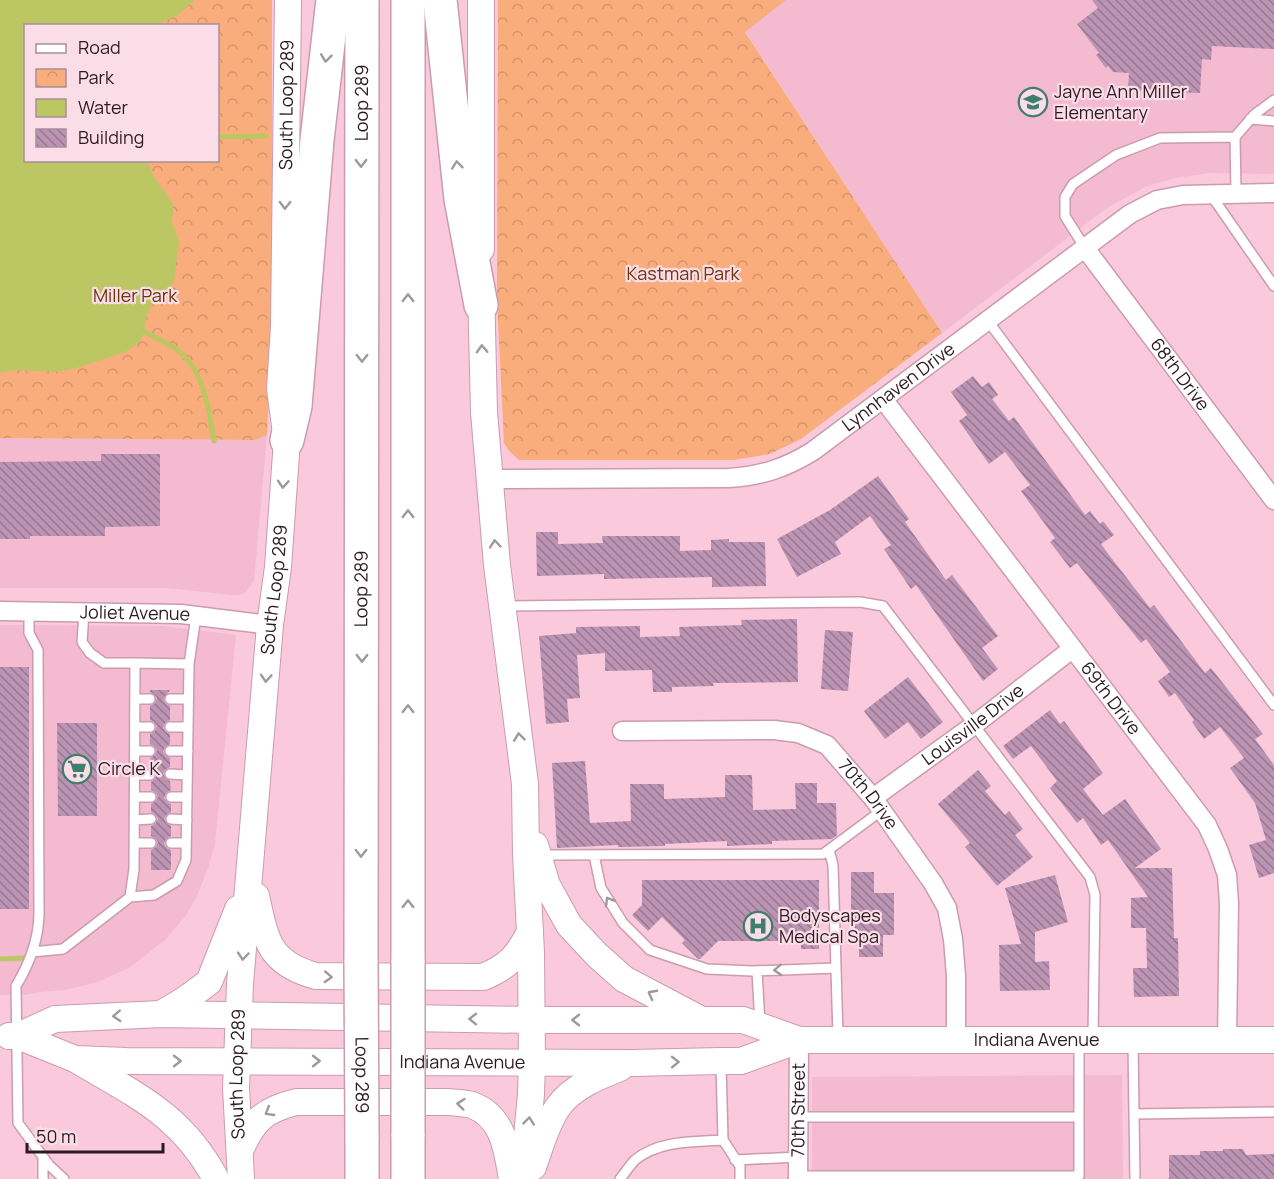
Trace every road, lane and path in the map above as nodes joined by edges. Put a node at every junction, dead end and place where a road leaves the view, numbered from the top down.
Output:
1 (288, 0) edge
2 (333, 0) edge
3 (362, 0) edge
4 (408, 0) edge
5 (440, 0) edge
6 (481, 0) edge
7 (1274, 100) edge
8 (1250, 119) junction
9 (1274, 121) edge
10 (1235, 137) junction
11 (1210, 193) junction
12 (1236, 193) junction
13 (1274, 193) edge
14 (1085, 248) junction
15 (1274, 286) edge
16 (481, 305) junction
17 (988, 321) junction
18 (883, 399) junction
19 (286, 440) junction
20 (489, 479) junction
21 (1274, 500) edge
22 (502, 606) junction
23 (0, 611) edge
24 (29, 611) junction
25 (84, 613) junction
26 (196, 616) junction
27 (270, 625) junction
28 (1072, 649) junction
29 (135, 663) junction
30 (189, 664) junction
31 (135, 699) junction
32 (150, 699) dead end
33 (170, 699) dead end
34 (188, 699) junction
35 (1274, 705) edge
36 (974, 725) junction
37 (135, 727) junction
38 (150, 727) dead end
39 (170, 727) dead end
40 (188, 727) junction
41 (622, 731) dead end
42 (135, 751) junction
43 (150, 751) dead end
44 (170, 751) dead end
45 (188, 751) junction
46 (170, 774) dead end
47 (135, 775) junction
48 (150, 775) dead end
49 (187, 775) junction
50 (525, 784) junction
51 (135, 797) junction
52 (151, 797) dead end
53 (171, 797) dead end
54 (187, 797) junction
55 (877, 804) junction
56 (151, 819) dead end
57 (171, 819) dead end
58 (134, 820) junction
59 (187, 820) junction
60 (134, 843) junction
61 (151, 843) dead end
62 (171, 843) dead end
63 (186, 843) junction
64 (828, 850) junction
65 (538, 855) junction
66 (594, 855) junction
67 (250, 875) junction
68 (130, 897) junction
69 (530, 932) junction
70 (32, 952) junction
71 (836, 968) junction
72 (756, 971) junction
73 (161, 1014) junction
74 (239, 1016) junction
75 (532, 1020) junction
76 (704, 1021) junction
77 (760, 1026) junction
78 (9, 1036) edge
79 (799, 1040) junction
80 (838, 1040) junction
81 (956, 1040) junction
82 (1086, 1040) junction
83 (1133, 1040) junction
84 (1227, 1040) junction
85 (1274, 1040) edge
86 (75, 1059) junction
87 (237, 1060) junction
88 (722, 1061) junction
89 (532, 1062) junction
90 (632, 1063) junction
91 (1274, 1112) edge
92 (1134, 1114) junction
93 (799, 1117) junction
94 (1079, 1117) junction
95 (723, 1140) junction
96 (240, 1153) junction
97 (43, 1156) junction
98 (798, 1157) junction
99 (735, 1160) junction
100 (798, 1177) edge
101 (43, 1179) edge
102 (64, 1179) edge
103 (216, 1179) edge
104 (241, 1179) edge
105 (362, 1179) edge
106 (408, 1179) edge
107 (512, 1179) edge
108 (523, 1179) edge
109 (529, 1179) edge
110 (620, 1179) edge
111 (740, 1179) edge
112 (1135, 1179) edge

1 -> 19 main road, South Loop 289
2 -> 19 highway
3 -> 105 highway, Loop 289, bridge
106 -> 4 highway, bridge
16 -> 5 highway
6 - 16 main road
7 - 8 lane
8 - 9 lane
8 - 10 lane
10 - 12 lane
10 - 14 lane
11 - 12 street, Lynnhaven Drive
11 - 14 street, Lynnhaven Drive
11 - 15 lane
12 - 13 street, Lynnhaven Drive
14 - 17 street, Lynnhaven Drive
14 - 21 street, 68th Drive
20 -> 16 main road
17 - 18 street, Lynnhaven Drive
17 - 35 lane
18 - 20 street, Lynnhaven Drive
18 - 28 street, 69th Drive
19 -> 27 main road, South Loop 289
22 -> 20 main road
22 - 36 lane
50 -> 22 main road
23 - 24 street, Joliet Avenue
24 - 25 street, Joliet Avenue
24 - 70 lane
25 - 26 street, Joliet Avenue
25 - 29 lane
26 - 27 street, Joliet Avenue
26 - 30 lane
27 -> 67 main road, South Loop 289
28 - 36 street, Louisville Drive
28 - 84 street, 69th Drive
29 - 30 lane
29 - 31 lane
30 - 34 lane
31 - 32 lane
31 - 37 lane
33 - 34 lane
34 - 40 lane
36 - 55 street, Louisville Drive
36 - 82 lane
37 - 38 lane
37 - 42 lane
39 - 40 lane
40 - 45 lane
41 - 55 street, 70th Drive
42 - 43 lane
42 - 47 lane
44 - 45 lane
45 - 49 lane
46 - 49 lane
47 - 48 lane
47 - 51 lane
49 - 54 lane
50 - 65 main road
50 - 69 main road
51 - 52 lane
51 - 58 lane
53 - 54 lane
54 - 59 lane
55 - 64 lane
55 - 81 street, 70th Drive
56 - 58 lane
57 - 59 lane
58 - 60 lane
59 - 63 lane
60 - 61 lane
60 - 68 lane
62 - 63 lane
63 - 68 lane
64 - 66 lane
64 - 71 lane
65 - 66 lane
76 -> 65 main road
72 -> 66 lane
67 -> 69 main road
67 - 73 main road
67 -> 74 main road, South Loop 289
68 - 70 lane
69 - 75 main road
70 - 78 lane
71 -> 72 lane
71 - 80 lane
72 - 77 lane
73 - 74 main road, Indiana Avenue
73 -> 78 main road, Indiana Avenue
75 -> 74 main road, Indiana Avenue
74 - 87 main road, South Loop 289
76 -> 75 main road, Indiana Avenue
75 - 89 main road
76 - 77 main road, Indiana Avenue
77 - 79 main road, Indiana Avenue
78 - 86 main road, Indiana Avenue
78 - 97 lane
79 - 80 main road, Indiana Avenue
79 - 88 main road, Indiana Avenue
79 - 93 street, 70th Street
80 - 81 main road, Indiana Avenue
81 - 82 main road, Indiana Avenue
82 - 83 main road, Indiana Avenue
82 - 94 lane
83 - 84 main road, Indiana Avenue
83 - 92 lane
84 - 85 main road, Indiana Avenue
86 -> 87 main road, Indiana Avenue
86 - 103 main road
87 -> 89 main road, Indiana Avenue
87 - 96 main road, South Loop 289
90 -> 88 main road, Indiana Avenue
88 - 95 lane
89 - 90 main road, Indiana Avenue
108 -> 89 main road
90 - 109 main road
91 - 92 lane
92 - 112 lane
93 - 94 lane
93 - 98 street, 70th Street
94 - 100 lane
95 - 99 lane
95 - 110 lane
96 - 104 main road, South Loop 289
107 -> 96 main road
97 - 101 lane
97 - 102 lane
98 - 99 lane
98 - 100 street, 70th Street
99 - 111 lane

